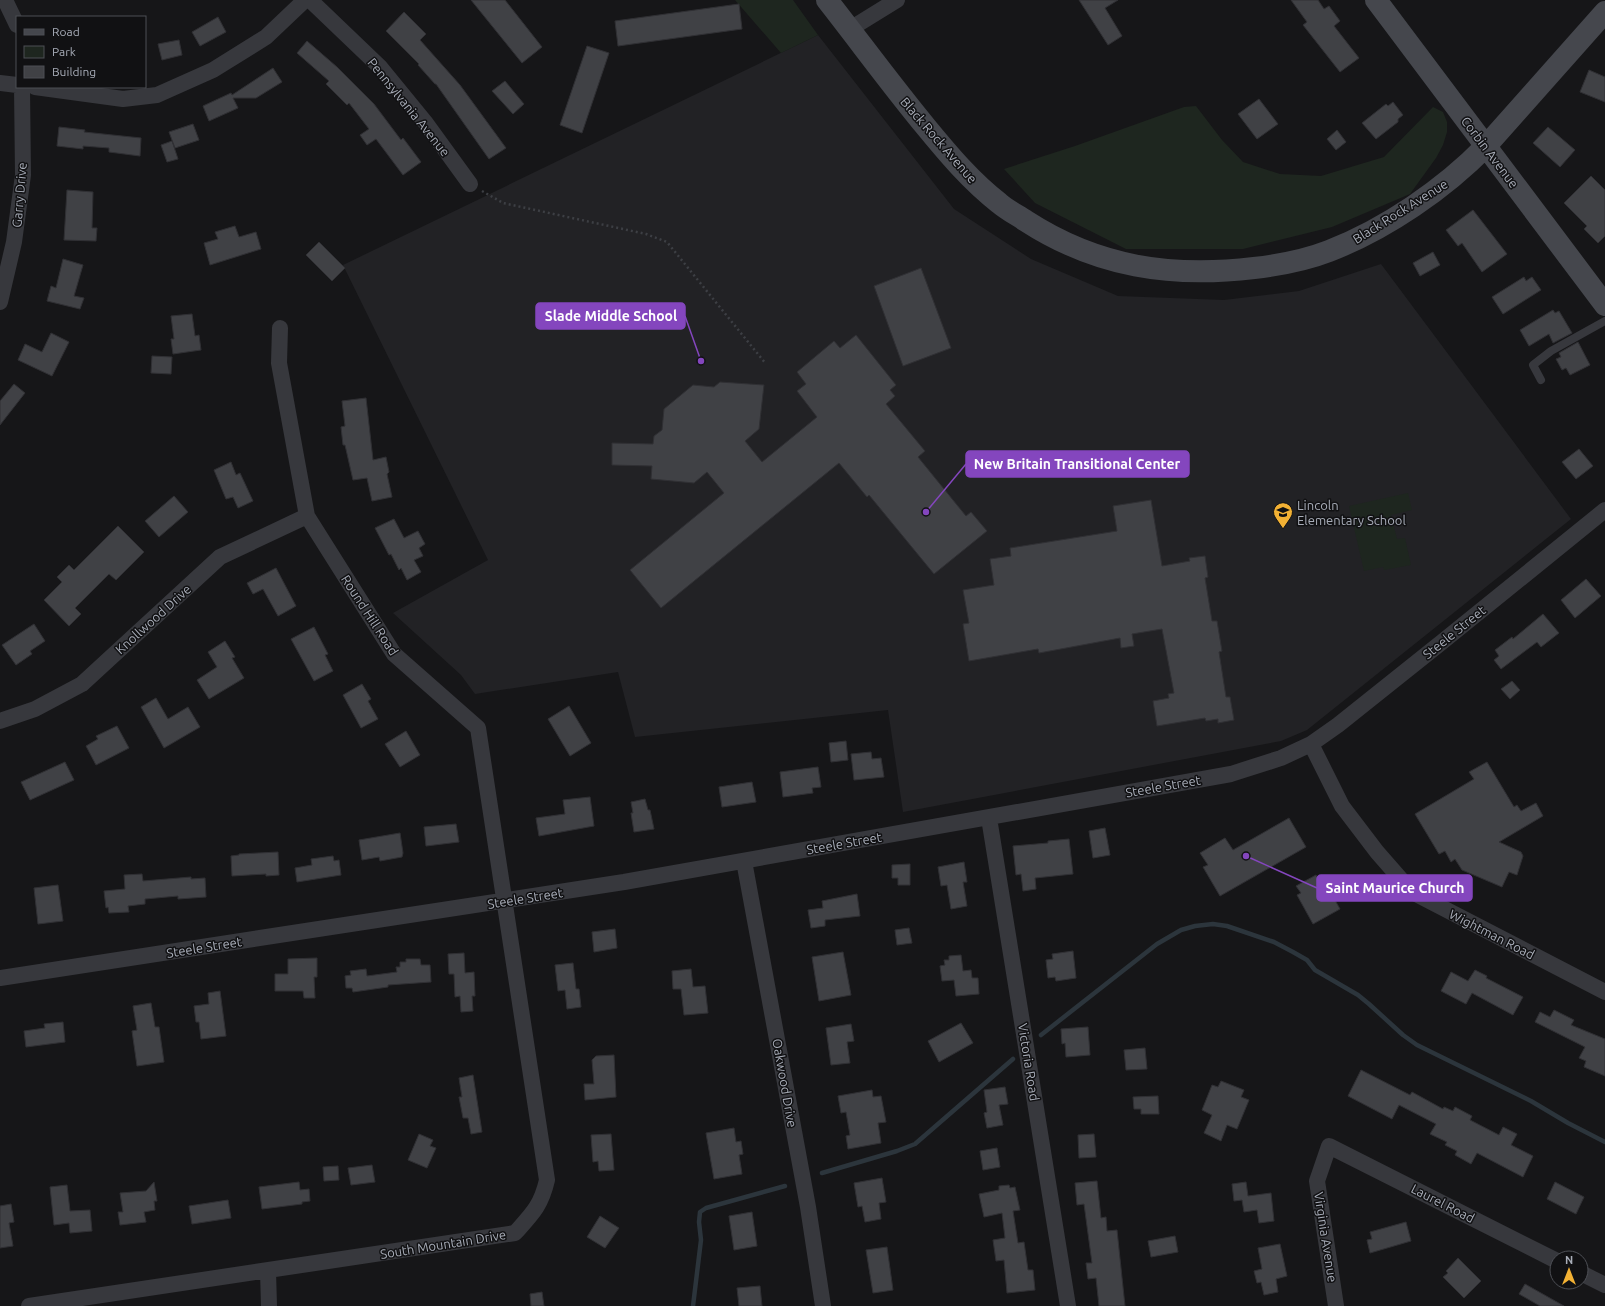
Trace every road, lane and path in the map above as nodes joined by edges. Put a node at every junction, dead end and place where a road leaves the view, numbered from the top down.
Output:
1 (4, 0) edge
2 (305, 0) edge
3 (310, 0) edge
4 (827, 0) edge
5 (897, 0) edge
6 (1376, 0) edge
7 (1605, 12) edge
8 (16, 23) edge
9 (850, 29) junction
10 (0, 83) edge
11 (16, 85) edge
12 (22, 88) edge
13 (42, 88) edge
14 (1486, 146) junction
15 (470, 184) joint
16 (0, 302) edge
17 (1605, 305) edge
18 (1605, 321) edge
19 (280, 328) dead end
20 (766, 364) dead end
21 (1541, 380) dead end
22 (1605, 510) edge
23 (307, 516) junction
24 (0, 721) edge
25 (1311, 744) junction
26 (989, 818) junction
27 (744, 861) junction
28 (504, 901) junction
29 (0, 978) edge
30 (1605, 992) edge
31 (1329, 1146) joint
32 (1549, 1257) edge
33 (268, 1271) junction
34 (1589, 1277) edge
35 (1605, 1285) edge
36 (29, 1306) edge
37 (269, 1306) edge
38 (823, 1306) edge
39 (1068, 1306) edge
40 (1336, 1306) edge

1 - 8 street
2 - 13 street
3 - 15 street, Pennsylvania Avenue
4 - 9 street, Black Rock Avenue
5 - 9 street
6 - 14 street, Corbin Avenue
7 - 14 street, Black Rock Avenue
9 - 14 street, Black Rock Avenue
10 - 11 street
12 - 16 street, Garry Drive
14 - 17 street, Corbin Avenue
15 - 20 path
18 - 21 lane
19 - 23 street, Round Hill Road
22 - 25 street, Steele Street
23 - 24 street, Knollwood Drive
23 - 28 street, Round Hill Road
25 - 26 street, Steele Street
25 - 30 street, Wightman Road
26 - 27 street, Steele Street
26 - 39 street, Victoria Road
27 - 28 street, Steele Street
27 - 38 street, Oakwood Drive
28 - 29 street, Steele Street
28 - 33 street, South Mountain Drive
31 - 32 street, Laurel Road
31 - 40 street, Virginia Avenue
33 - 36 street, South Mountain Drive
33 - 37 street
34 - 35 street

